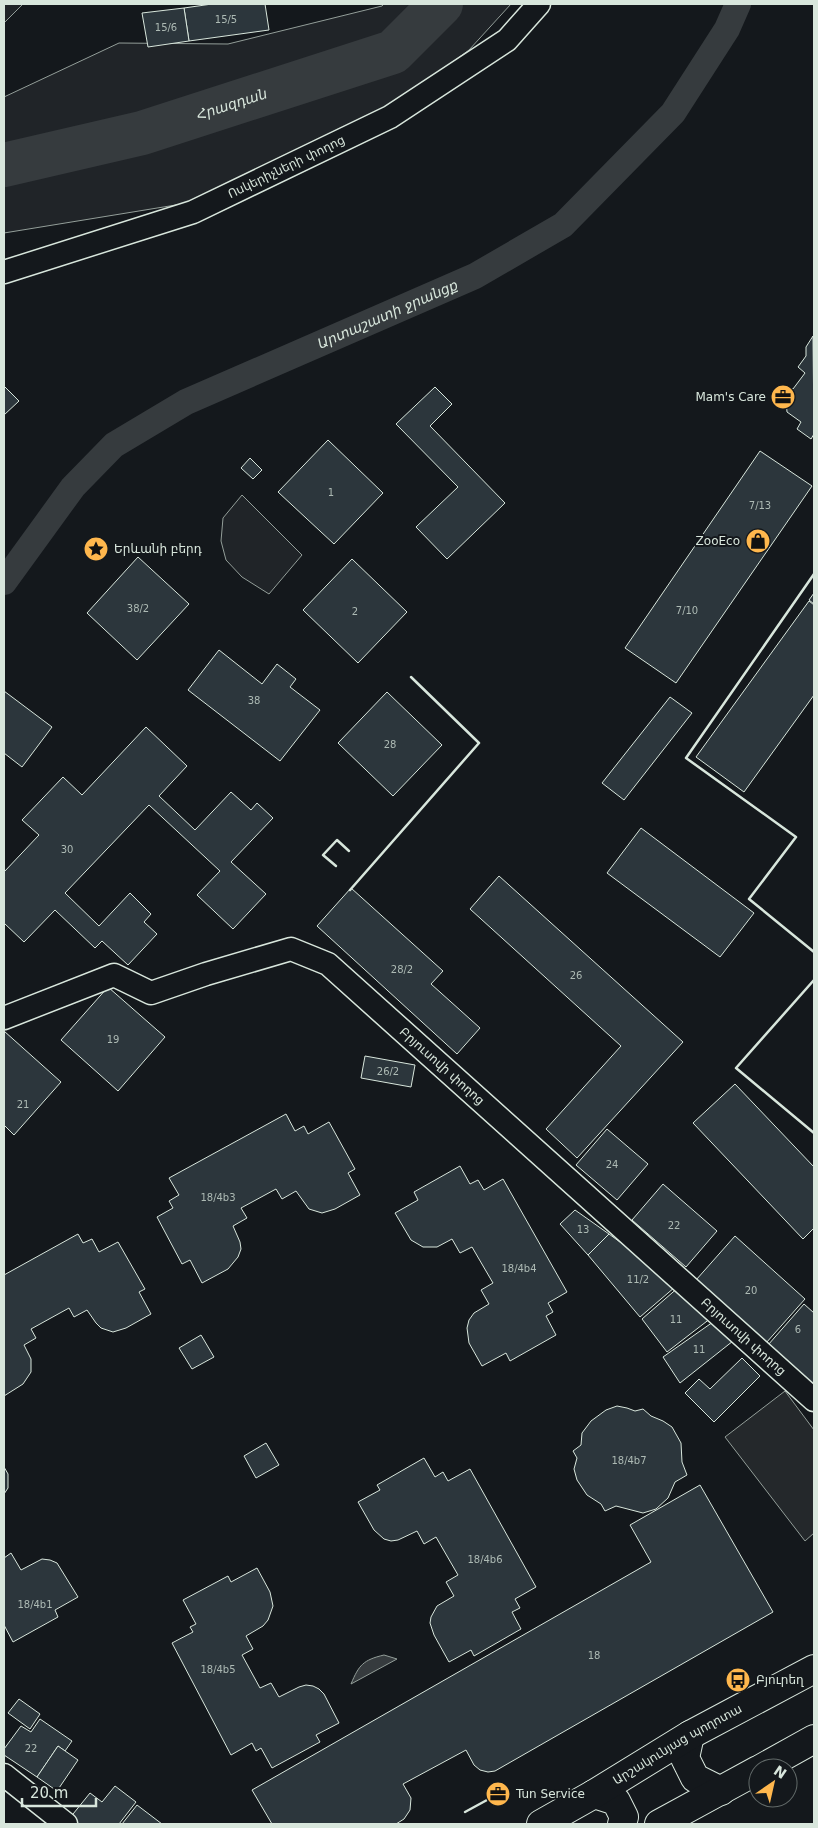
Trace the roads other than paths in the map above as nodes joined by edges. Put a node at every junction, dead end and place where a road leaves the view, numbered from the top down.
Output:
1 (539, 4) edge
2 (4, 272) edge
3 (4, 1018) edge
4 (814, 1400) edge
5 (814, 1669) edge
6 (690, 1734) junction
7 (814, 1739) edge
8 (780, 1758) edge
9 (4, 1775) edge
10 (748, 1776) edge
11 (721, 1791) junction
12 (594, 1794) junction
13 (66, 1824) edge
14 (541, 1824) edge
15 (622, 1824) edge
16 (659, 1824) edge

1 - 2 street, Ոսկերիչների փողոց
3 - 4 street, Բրյուսովի փողոց
5 - 6 main road, Արշակունյաց պողոտա
6 - 11 main road
6 - 12 main road, Արշակունյաց պողոտա
7 - 8 main road
9 - 13 street
10 - 11 main road
11 - 16 main road
12 - 14 main road, Արշակունյաց պողոտա
12 - 15 main road

